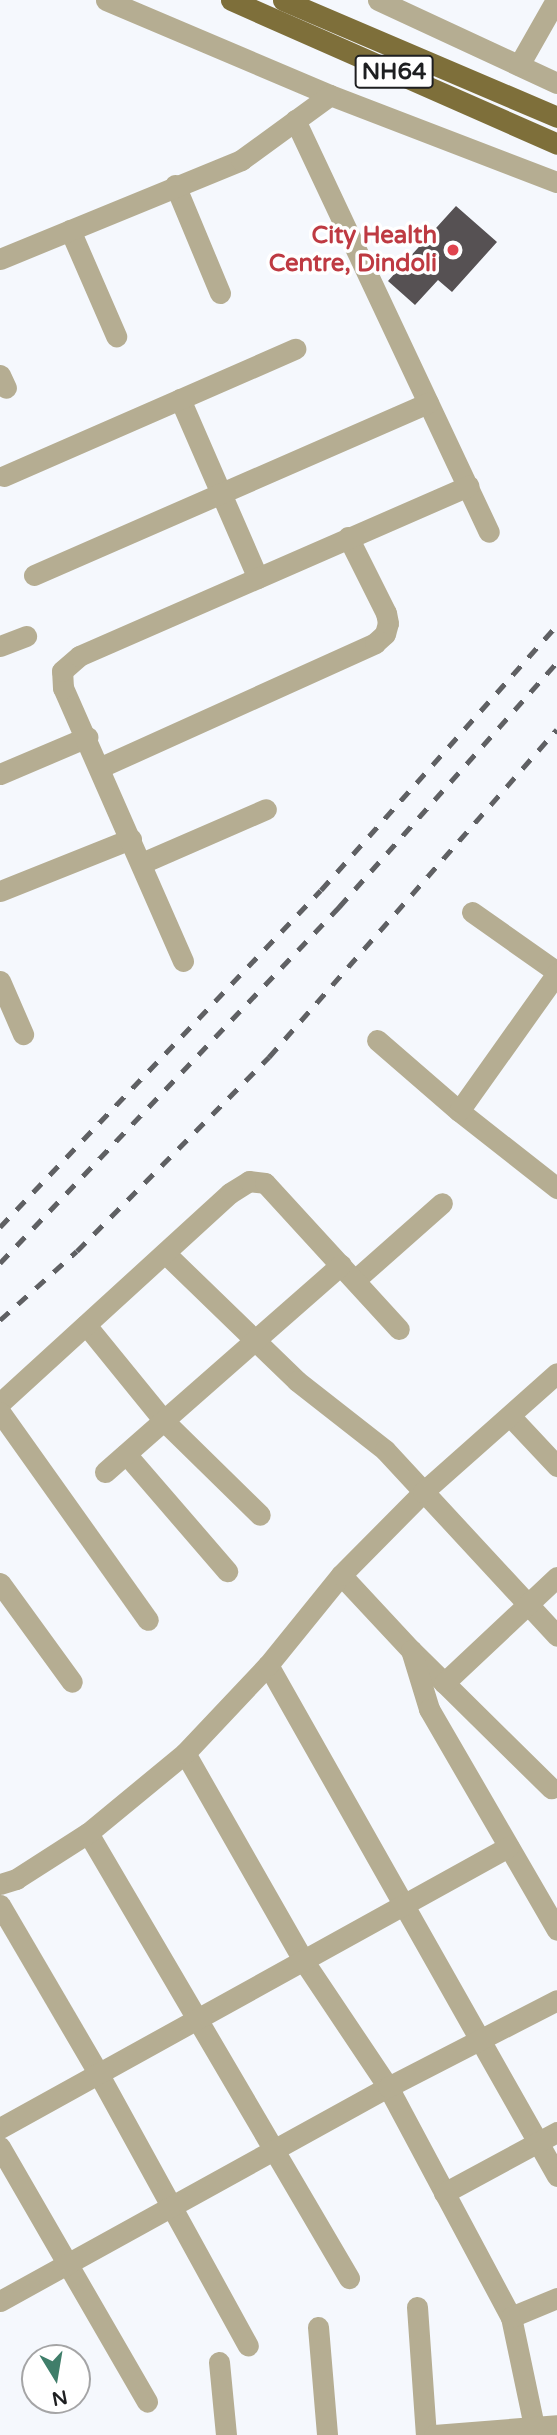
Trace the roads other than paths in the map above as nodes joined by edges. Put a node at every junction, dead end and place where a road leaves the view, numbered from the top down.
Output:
1 (106, 0) edge
2 (231, 0) edge
3 (282, 0) edge
4 (378, 0) edge
5 (556, 0) edge
6 (414, 7) edge
7 (519, 65) junction
8 (557, 82) edge
9 (330, 94) junction
10 (557, 117) edge
11 (295, 120) junction
12 (557, 144) edge
13 (557, 182) edge
14 (175, 186) junction
15 (70, 230) junction
16 (0, 259) edge
17 (220, 293) dead end
18 (116, 336) dead end
19 (295, 349) dead end
20 (180, 399) junction
21 (428, 403) junction
22 (4, 476) dead end
23 (468, 486) junction
24 (221, 493) junction
25 (489, 532) dead end
26 (348, 537) junction
27 (34, 575) dead end
28 (258, 578) junction
29 (26, 636) dead end
30 (0, 646) edge
31 (87, 737) junction
32 (101, 767) junction
33 (0, 774) edge
34 (266, 809) dead end
35 (131, 838) junction
36 (142, 863) junction
37 (0, 891) edge
38 (472, 912) dead end
39 (183, 961) dead end
40 (557, 972) edge
41 (0, 981) edge
42 (23, 1034) dead end
43 (377, 1040) dead end
44 (459, 1111) junction
45 (557, 1188) edge
46 (442, 1203) dead end
47 (165, 1252) junction
48 (348, 1273) junction
49 (86, 1325) junction
50 (399, 1329) dead end
51 (256, 1341) junction
52 (557, 1373) edge
53 (0, 1403) edge
54 (0, 1412) edge
55 (510, 1416) junction
56 (164, 1420) junction
57 (126, 1454) junction
58 (557, 1466) edge
59 (105, 1472) dead end
60 (423, 1492) junction
61 (260, 1516) dead end
62 (227, 1571) dead end
63 (341, 1575) junction
64 (557, 1577) edge
65 (0, 1583) edge
66 (528, 1605) junction
67 (148, 1619) dead end
68 (557, 1636) edge
69 (411, 1650) junction
70 (268, 1665) junction
71 (72, 1682) dead end
72 (444, 1683) junction
73 (185, 1753) junction
74 (551, 1788) dead end
75 (88, 1833) junction
76 (508, 1847) junction
77 (0, 1884) edge
78 (405, 1904) junction
79 (0, 1905) edge
80 (557, 1930) edge
81 (303, 1960) junction
82 (557, 2000) edge
83 (197, 2019) junction
84 (481, 2040) junction
85 (98, 2073) junction
86 (388, 2087) junction
87 (0, 2128) edge
88 (548, 2137) edge
89 (0, 2147) edge
90 (274, 2151) junction
91 (557, 2176) edge
92 (444, 2193) junction
93 (172, 2206) junction
94 (68, 2264) junction
95 (349, 2278) dead end
96 (557, 2298) edge
97 (0, 2301) edge
98 (417, 2307) dead end
99 (511, 2317) junction
100 (317, 2327) dead end
101 (248, 2346) dead end
102 (219, 2362) dead end
103 (147, 2402) dead end
104 (557, 2425) edge
105 (534, 2426) junction
106 (226, 2435) edge
107 (327, 2435) edge
108 (426, 2435) edge
109 (434, 2435) edge

1 - 9 street
2 - 12 main road, NH64
3 - 10 main road, NH64
4 - 6 street
5 - 7 street
6 - 7 street
7 - 8 street
9 - 11 street
9 - 13 street
11 - 14 street
11 - 21 street
14 - 15 street
14 - 17 street
15 - 16 street
15 - 18 street
19 - 20 street
20 - 22 street
20 - 24 street
21 - 23 street
21 - 24 street
23 - 25 street
23 - 26 street
24 - 27 street
24 - 28 street
26 - 28 street
26 - 32 street
28 - 31 street
29 - 30 street
31 - 32 street
31 - 33 street
32 - 35 street
34 - 36 street
35 - 36 street
35 - 37 street
36 - 39 street
38 - 40 street
40 - 44 street
41 - 42 street
43 - 44 street
44 - 45 street
46 - 48 street
47 - 48 street
47 - 49 street
47 - 51 street
48 - 50 street
48 - 51 street
49 - 53 street
49 - 56 street
51 - 56 street
51 - 60 street
52 - 55 street
54 - 67 street
55 - 58 street
55 - 60 street
56 - 57 street
56 - 61 street
57 - 59 street
57 - 62 street
60 - 63 street
60 - 66 street
63 - 69 street
63 - 70 street
64 - 66 street
65 - 71 street
66 - 68 street
66 - 72 street
69 - 72 street
69 - 76 street
70 - 73 street
70 - 78 street
72 - 74 street
73 - 75 street
73 - 81 street
75 - 77 street
75 - 83 street
76 - 78 street
76 - 80 street
78 - 81 street
78 - 84 street
79 - 85 street
81 - 83 street
81 - 86 street
82 - 84 street
83 - 85 street
83 - 90 street
84 - 86 street
84 - 88 street
85 - 87 street
85 - 93 street
86 - 90 street
86 - 92 street
88 - 91 street
88 - 92 street
89 - 94 street
90 - 93 street
90 - 95 street
92 - 99 street
93 - 94 street
93 - 101 street
94 - 97 street
94 - 103 street
96 - 99 street
98 - 108 street
99 - 105 street
100 - 107 street
102 - 106 street
104 - 105 street
105 - 109 street

